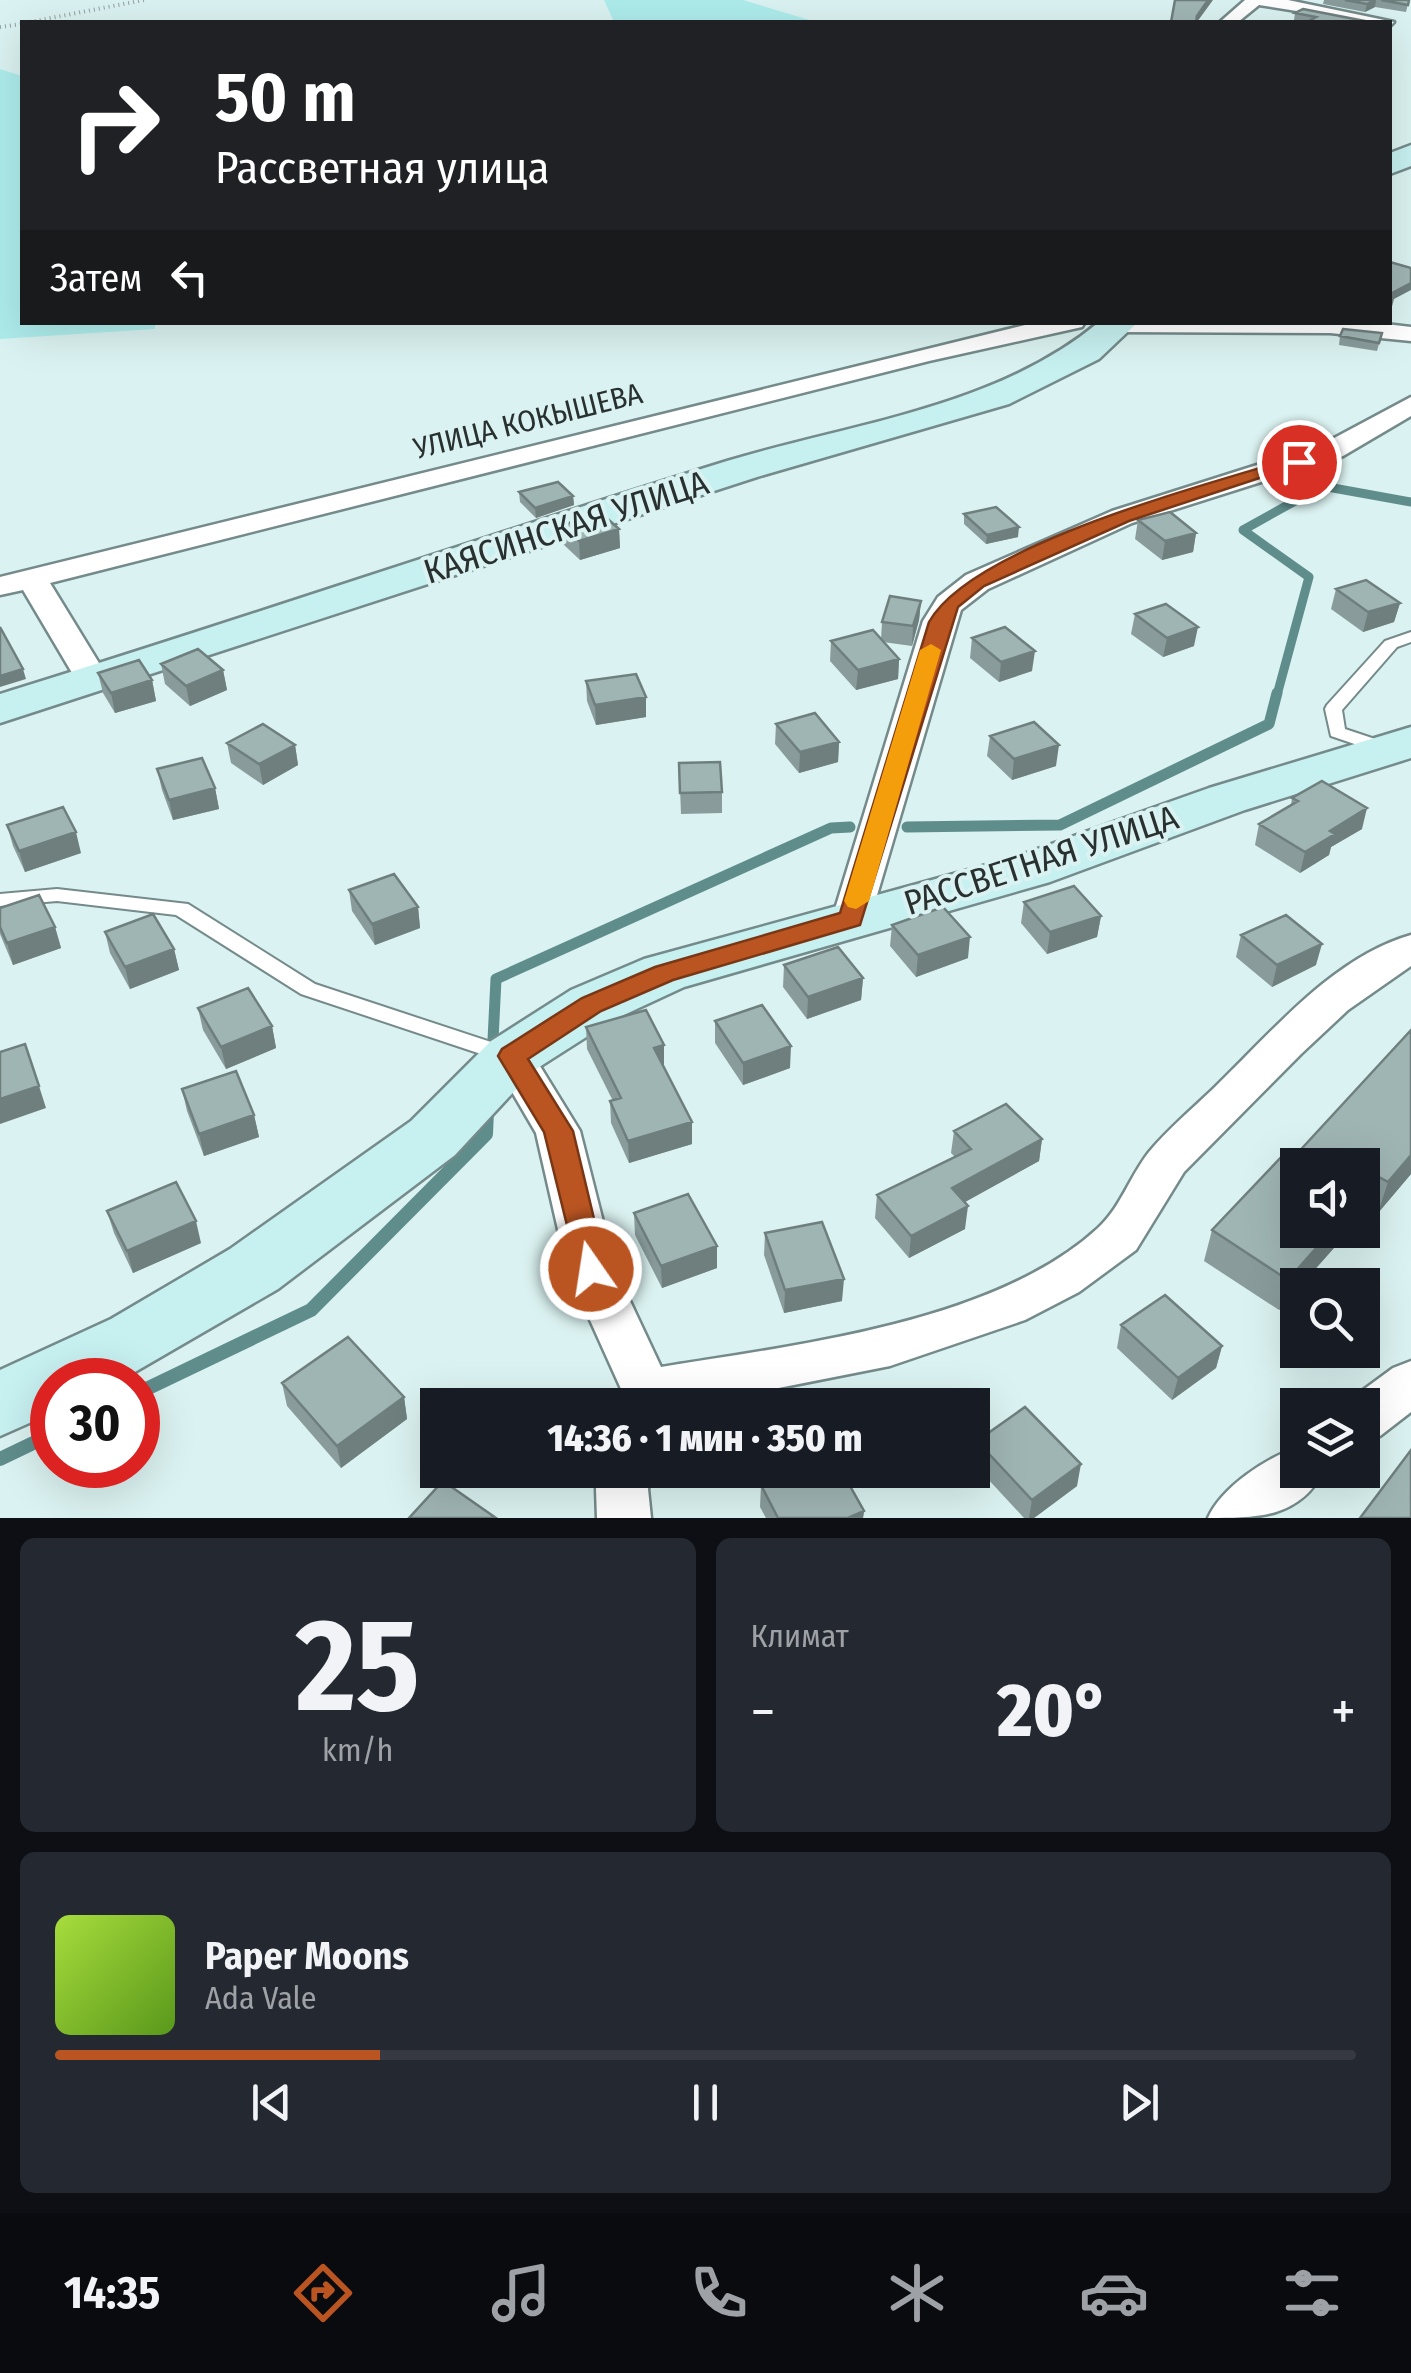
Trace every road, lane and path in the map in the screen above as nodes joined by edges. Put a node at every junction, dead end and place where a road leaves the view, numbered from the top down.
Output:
1 (144, 0) edge
2 (1257, 0) edge
3 (40, 20) edge
4 (1231, 20) edge
5 (1370, 20) edge
6 (1060, 325) edge
7 (1119, 325) edge
8 (1225, 325) edge
9 (1411, 334) edge
10 (1411, 404) edge
11 (32, 579) junction
12 (0, 586) edge
13 (1411, 636) edge
14 (93, 681) junction
15 (0, 709) edge
16 (1402, 752) edge
17 (0, 900) edge
18 (851, 919) junction
19 (1411, 949) edge
20 (512, 1056) junction
21 (1411, 1383) edge
22 (641, 1388) edge
23 (694, 1388) edge
24 (0, 1404) edge
25 (1380, 1406) edge
26 (1280, 1484) edge
27 (622, 1488) edge
28 (624, 1518) edge
29 (1235, 1518) edge

1 - 3 path
2 - 4 street
2 - 5 street
6 - 11 street, УЛИЦА КОКЫШЕВА
7 - 14 street, КАЯСИНСКАЯ УЛИЦА
8 - 9 street
10 - 18 street
11 - 12 street, УЛИЦА КОКЫШЕВА
11 - 14 street
13 - 16 lane
14 - 15 street, КАЯСИНСКАЯ УЛИЦА
16 - 18 street, РАССВЕТНАЯ УЛИЦА
17 - 20 lane
18 - 20 street, РАССВЕТНАЯ УЛИЦА
19 - 23 street
20 - 22 street
20 - 24 street, РАССВЕТНАЯ УЛИЦА
21 - 25 street
26 - 29 street
27 - 28 street

